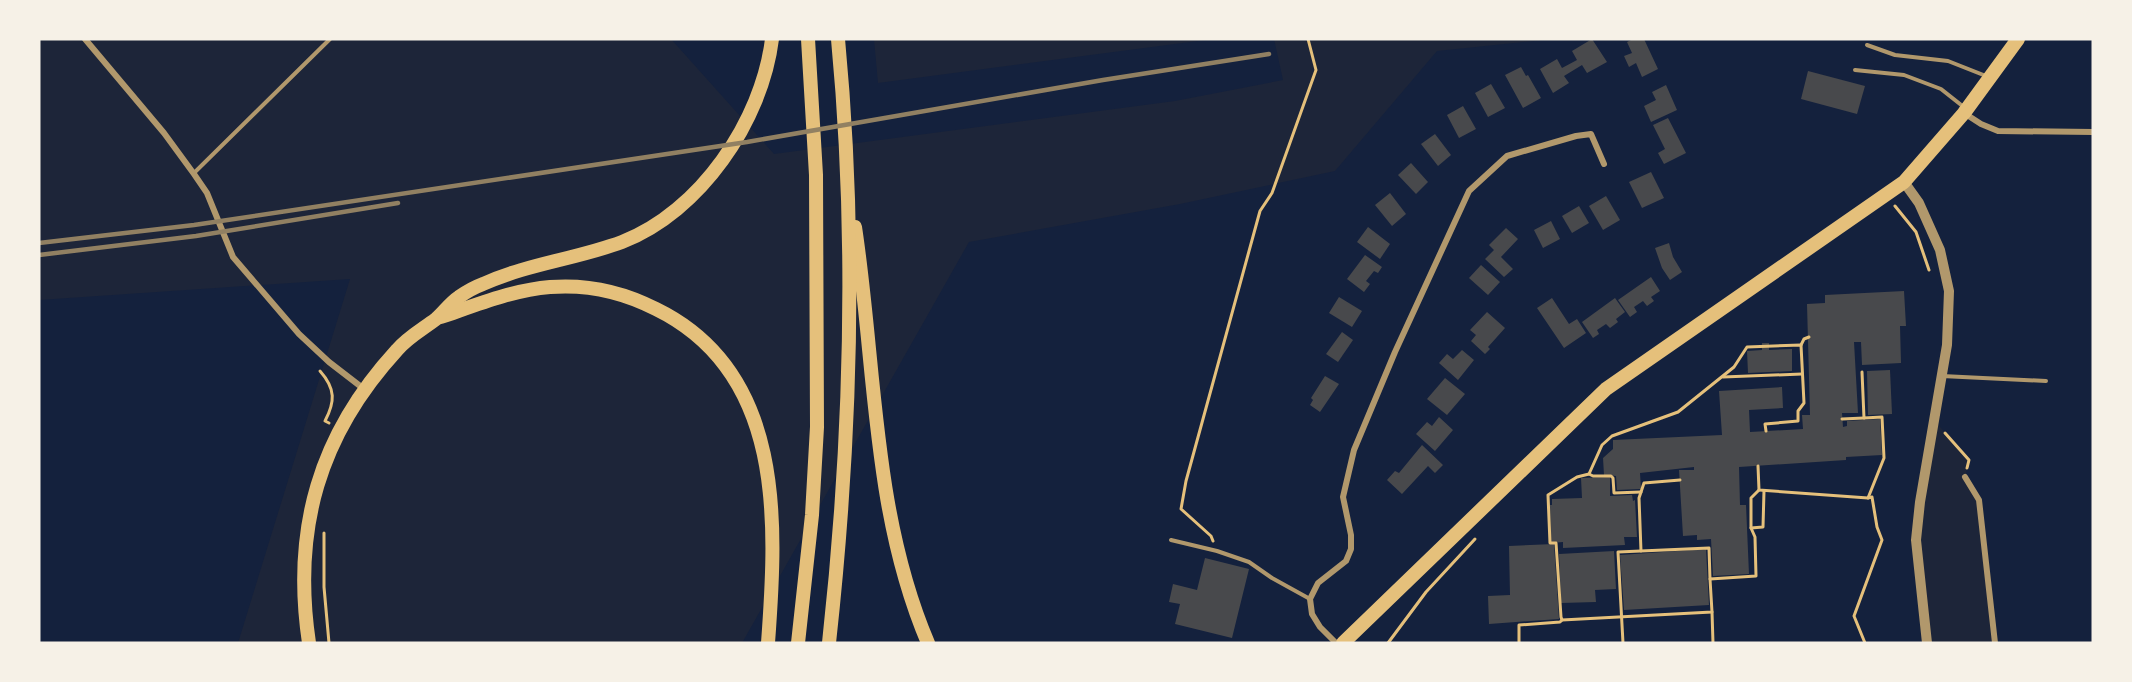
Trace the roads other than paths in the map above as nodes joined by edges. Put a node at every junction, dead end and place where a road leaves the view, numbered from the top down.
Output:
1 (85, 39) edge
2 (330, 39) edge
3 (772, 39) edge
4 (808, 39) edge
5 (838, 39) edge
6 (2018, 39) edge
7 (1867, 45) dead end
8 (1855, 70) dead end
9 (1989, 78) junction
10 (1965, 111) junction
11 (2093, 132) edge
12 (1604, 164) dead end
13 (194, 174) junction
14 (847, 175) junction
15 (1904, 182) junction
16 (436, 319) junction
17 (1941, 376) junction
18 (2046, 381) dead end
19 (364, 389) junction
20 (1965, 477) road end
21 (1171, 540) dead end
22 (1310, 599) junction
23 (1926, 642) edge
24 (309, 643) edge
25 (768, 643) edge
26 (798, 643) edge
27 (829, 643) edge
28 (928, 643) edge
29 (1336, 643) edge
30 (1344, 643) edge
31 (1995, 643) edge

1 - 13 street
2 - 13 lane
3 - 16 main road
4 - 26 main road
5 - 14 main road
6 - 9 main road
7 - 9 lane
8 - 10 lane
9 - 10 main road
10 - 11 street
10 - 15 main road
12 - 22 street
13 - 19 street
14 - 27 main road
14 - 28 main road
15 - 17 street
15 - 30 main road
16 - 19 main road
16 - 25 main road
17 - 18 lane
17 - 23 street
19 - 24 main road
20 - 31 street
21 - 22 lane
22 - 29 street

